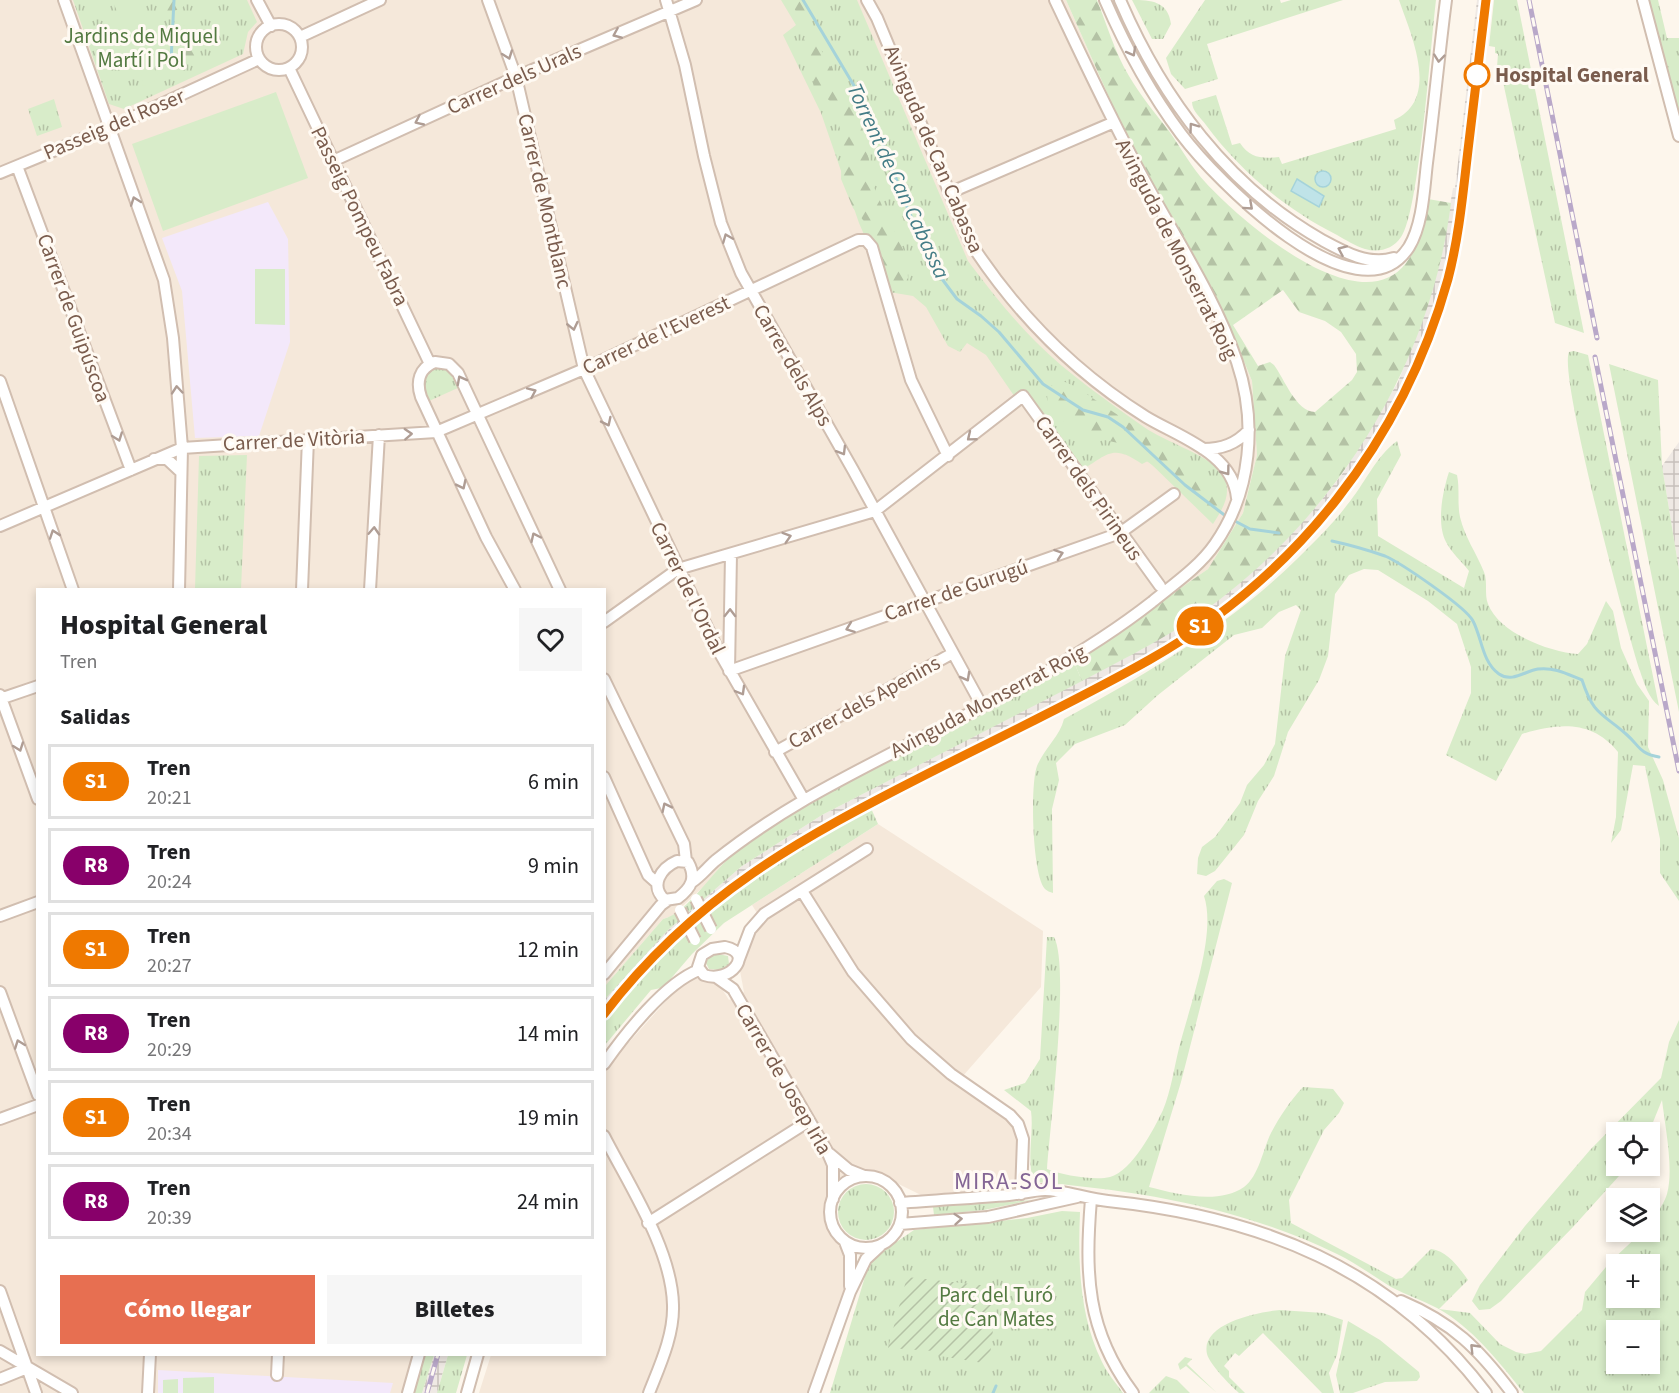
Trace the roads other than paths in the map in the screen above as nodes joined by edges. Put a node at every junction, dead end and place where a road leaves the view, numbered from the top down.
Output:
1 (64, 0) edge
2 (257, 0) edge
3 (380, 0) edge
4 (488, 0) edge
5 (666, 0) edge
6 (696, 0) edge
7 (867, 0) edge
8 (1056, 0) edge
9 (1105, 0) edge
10 (1120, 0) edge
11 (1446, 0) edge
12 (1643, 0) edge
13 (358, 4) edge
14 (671, 11) junction
15 (271, 26) junction
16 (300, 37) junction
17 (259, 59) junction
18 (289, 68) junction
19 (516, 77) junction
20 (1112, 123) junction
21 (109, 128) junction
22 (1679, 136) edge
23 (333, 161) junction
24 (17, 166) junction
25 (0, 172) edge
26 (950, 192) junction
27 (1398, 257) junction
28 (751, 291) junction
29 (430, 364) junction
30 (584, 369) junction
31 (0, 381) edge
32 (479, 415) junction
33 (1249, 430) junction
34 (436, 432) junction
35 (379, 435) junction
36 (308, 439) junction
37 (182, 448) junction
38 (1202, 449) junction
39 (948, 456) junction
40 (154, 459) junction
41 (130, 470) junction
42 (182, 472) junction
43 (1174, 494) dead end
44 (1237, 505) junction
45 (45, 508) junction
46 (875, 510) junction
47 (0, 526) edge
48 (1120, 533) junction
49 (731, 554) junction
50 (678, 569) junction
51 (1160, 586) dead end
52 (73, 588) edge
53 (178, 588) edge
54 (302, 588) edge
55 (370, 588) edge
56 (513, 588) edge
57 (559, 588) edge
58 (925, 601) junction
59 (606, 621) edge
60 (953, 653) junction
61 (729, 671) junction
62 (606, 683) edge
63 (36, 687) edge
64 (0, 698) edge
65 (982, 706) junction
66 (775, 752) junction
67 (606, 781) edge
68 (36, 795) edge
69 (804, 800) junction
70 (867, 849) dead end
71 (714, 862) junction
72 (688, 863) junction
73 (657, 884) junction
74 (692, 884) junction
75 (802, 891) junction
76 (667, 899) junction
77 (36, 903) edge
78 (0, 916) edge
79 (746, 939) junction
80 (728, 948) junction
81 (702, 955) junction
82 (739, 959) junction
83 (699, 970) junction
84 (733, 971) junction
85 (606, 972) edge
86 (716, 977) junction
87 (0, 992) edge
88 (735, 993) junction
89 (606, 1062) edge
90 (36, 1090) edge
91 (36, 1106) edge
92 (0, 1119) edge
93 (809, 1121) junction
94 (606, 1140) edge
95 (827, 1151) junction
96 (865, 1177) junction
97 (1021, 1194) junction
98 (1077, 1197) junction
99 (833, 1199) junction
100 (1091, 1199) junction
101 (900, 1203) junction
102 (648, 1223) junction
103 (900, 1224) junction
104 (845, 1242) junction
105 (883, 1244) junction
106 (1374, 1288) junction
107 (0, 1291) edge
108 (850, 1292) junction
109 (0, 1351) edge
110 (150, 1356) edge
111 (278, 1356) edge
112 (418, 1356) edge
113 (477, 1356) edge
114 (27, 1368) junction
115 (277, 1375) dead end
116 (0, 1379) edge
117 (36, 1393) edge
118 (72, 1393) edge
119 (148, 1393) edge
120 (408, 1393) edge
121 (467, 1393) edge
122 (649, 1393) edge
123 (814, 1393) edge
124 (1133, 1393) edge
125 (1486, 1393) edge
126 (1512, 1393) edge

1 - 21 street
2 - 15 street
3 - 13 street
4 -> 19 street, Carrer de Montblanc
5 - 14 street, Carrer dels Alps
6 - 14 street, Carrer dels Urals
7 - 26 street, Avinguda de Can Cabassa
8 - 20 street, Avinguda de Monserrat Roig
9 -> 27 street
27 -> 10 street
11 -> 27 street
12 - 22 street
13 - 16 street
14 -> 19 street, Carrer dels Urals
28 -> 14 street, Carrer dels Alps
15 - 16 street
15 - 17 street
16 - 18 street
17 - 18 street
17 - 21 street, Passeig del Roser
18 - 23 street, Passeig Pompeu Fabra
19 -> 23 street, Carrer dels Urals
19 -> 30 street, Carrer de Montblanc
20 - 26 street
20 - 33 street, Avinguda de Monserrat Roig
21 - 24 street, Passeig del Roser
37 -> 21 street
23 - 29 street, Passeig Pompeu Fabra
24 - 25 street, Passeig del Roser
24 -> 41 street, Carrer de Guipúscoa
26 - 38 street, Avinguda de Can Cabassa
28 - 30 street, Carrer de l'Everest
28 - 39 street, Carrer de l'Everest
28 -> 46 street, Carrer dels Alps
32 -> 29 street
29 - 34 street
32 -> 30 street, Carrer de l'Everest
30 -> 50 street, Carrer de l'Ordal
31 - 45 street
32 - 34 street
57 -> 32 street
33 - 38 street
33 - 44 street, Avinguda de Monserrat Roig
35 -> 34 street, Carrer de Vitòria
34 -> 56 street
35 - 36 street, Carrer de Vitòria
55 -> 35 street
36 - 37 street, Carrer de Vitòria
36 - 54 street
37 - 40 street, Carrer de Vitòria
37 - 42 street
38 -> 44 street, Avinguda de Can Cabassa
39 - 46 street
48 -> 39 street, Carrer dels Pirineus
40 - 41 street, Carrer de Vitòria
40 - 42 street
41 - 45 street, Carrer de Vitòria
42 - 53 street
43 - 48 street, Carrer de Gurugú
44 - 65 street, Avinguda Monserrat Roig
45 - 47 street, Carrer de Vitòria
52 -> 45 street
49 -> 46 street
46 - 58 street, Carrer dels Alps
48 - 51 street, Carrer dels Pirineus
58 -> 48 street, Carrer de Gurugú
49 - 50 street
61 -> 49 street
50 - 59 street
50 - 61 street, Carrer de l'Ordal
58 - 60 street, Carrer dels Alps
58 -> 61 street, Carrer de Gurugú
60 -> 65 street, Carrer dels Alps
60 - 66 street, Carrer dels Apenins
61 -> 66 street, Carrer de l'Ordal
72 -> 62 street
63 - 64 street
64 -> 68 street
65 - 69 street, Avinguda Monserrat Roig
66 - 69 street, Carrer de l'Ordal
67 - 73 street
69 - 71 street, Avinguda Monserrat Roig
70 - 75 street
71 - 72 street, Avinguda Monserrat Roig
71 - 74 street, Avinguda Monserrat Roig
72 - 73 street
72 - 74 street
73 - 76 street
74 - 76 street
74 - 80 street, bridge
75 - 79 street
75 - 97 street
76 - 81 street, bridge
76 - 85 street
77 - 78 street
79 - 80 street
79 - 82 street
80 - 81 street
80 - 82 street
81 - 83 street
82 - 84 street
83 - 86 street
83 - 89 street
84 - 86 street
84 - 88 street
86 - 88 street
90 -> 87 street
88 - 93 street, Carrer de Josep Irla
91 - 92 street
93 - 95 street, Carrer de Josep Irla
93 - 102 street
94 - 102 street
95 - 96 street
95 - 99 street, Carrer de Josep Irla
96 - 99 street
96 - 101 street
97 - 98 street
97 - 101 street
98 - 100 street
103 -> 98 street
99 - 104 street
100 - 106 street
100 - 124 street
101 - 103 street
102 - 122 street
103 - 105 street
104 - 105 street
104 - 108 street
105 - 108 street
106 - 125 street
126 -> 106 street
107 - 114 street
108 - 123 street
109 - 114 street
110 - 119 street
111 - 115 street
112 - 120 street
113 - 121 street
114 - 116 street
114 - 117 street
114 - 118 street

